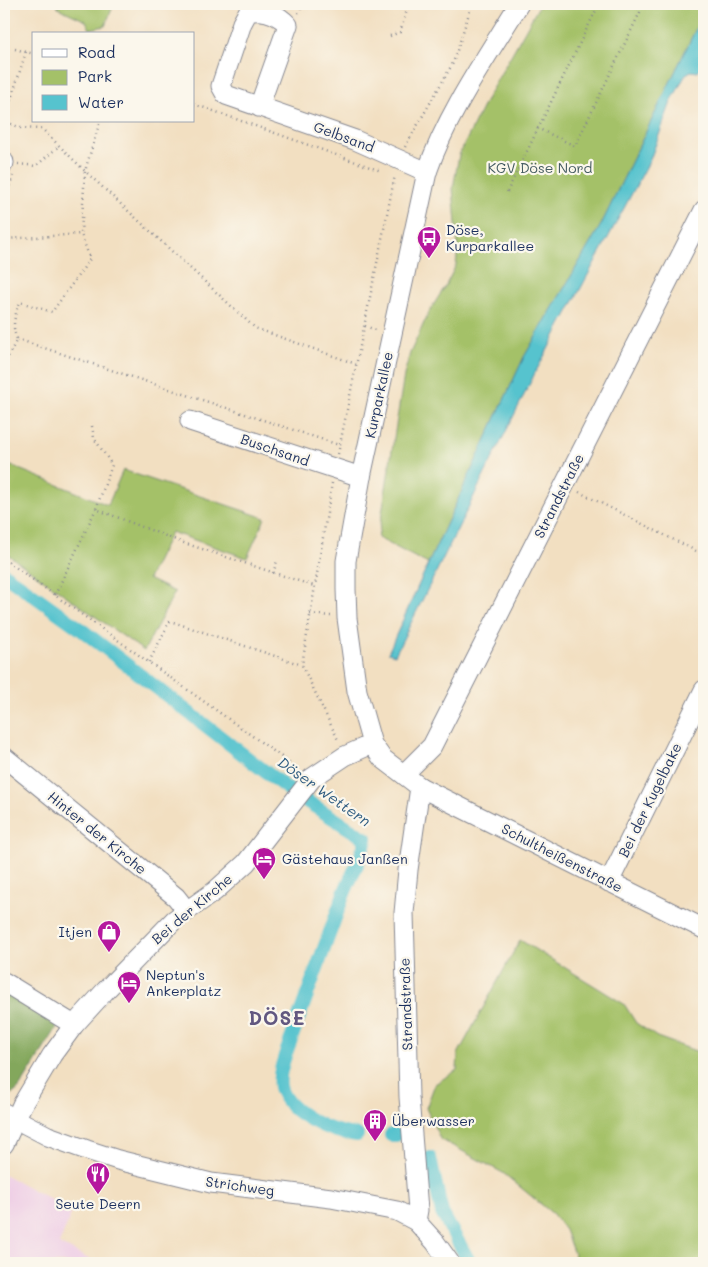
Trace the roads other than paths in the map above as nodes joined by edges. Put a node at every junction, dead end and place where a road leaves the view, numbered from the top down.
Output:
1 (518, 4) edge
2 (259, 107) junction
3 (427, 172) junction
4 (704, 210) edge
5 (190, 421) dead end
6 (360, 477) junction
7 (704, 690) edge
8 (372, 744) junction
9 (4, 757) edge
10 (412, 781) junction
11 (609, 882) junction
12 (187, 911) junction
13 (704, 929) edge
14 (4, 982) edge
15 (74, 1024) junction
16 (9, 1117) edge
17 (4, 1144) edge
18 (416, 1221) junction
19 (450, 1263) edge

1 - 3 street, Kurparkallee
2 - 2 street, Gelbsand
2 - 3 street, Gelbsand
3 - 6 street, Kurparkallee
4 - 10 street, Strandstraße
5 - 6 street, Buschsand
6 - 8 street, Kurparkallee
7 - 11 street, Bei der Kugelbake
8 - 10 street, Kurparkallee
8 - 12 street, Bei der Kirche
9 - 12 street, Hinter der Kirche
10 - 11 street, Schultheißenstraße
10 - 18 street, Strandstraße
11 - 13 street, Schultheißenstraße
12 - 15 street, Bei der Kirche
14 - 15 street
15 - 16 street, Bei der Kirche
16 - 17 street, Bei der Kirche
16 - 18 street, Strichweg
18 - 19 street, Strichweg

